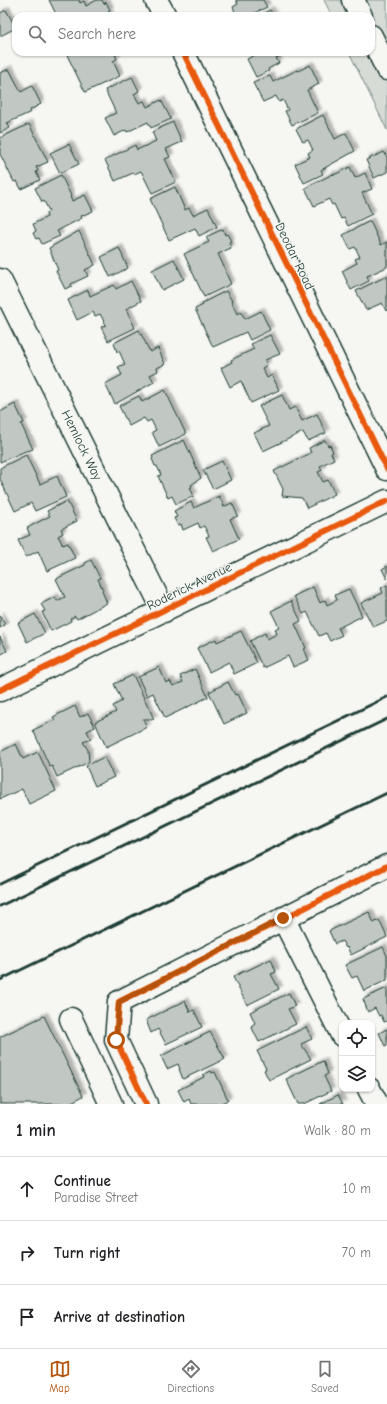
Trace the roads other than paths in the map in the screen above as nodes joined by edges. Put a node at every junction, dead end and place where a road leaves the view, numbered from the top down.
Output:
1 (156, 0) edge
2 (353, 0) edge
3 (163, 12) edge
4 (359, 12) edge
5 (375, 44) edge
6 (185, 56) edge
7 (387, 69) edge
8 (0, 280) edge
9 (387, 469) edge
10 (387, 501) edge
11 (164, 611) junction
12 (0, 690) edge
13 (387, 866) edge
14 (283, 918) junction
15 (70, 1019) dead end
16 (339, 1029) edge
17 (371, 1092) edge
18 (111, 1104) edge
19 (146, 1104) edge
20 (377, 1104) edge

1 - 3 street
2 - 4 street
5 - 7 street
6 - 9 street, Deodar Road
8 - 11 street, Hemlock Way
10 - 11 street, Roderick Avenue
11 - 12 street, Roderick Avenue
13 - 14 street
14 - 16 street
14 - 19 street
15 - 18 street
17 - 20 street

